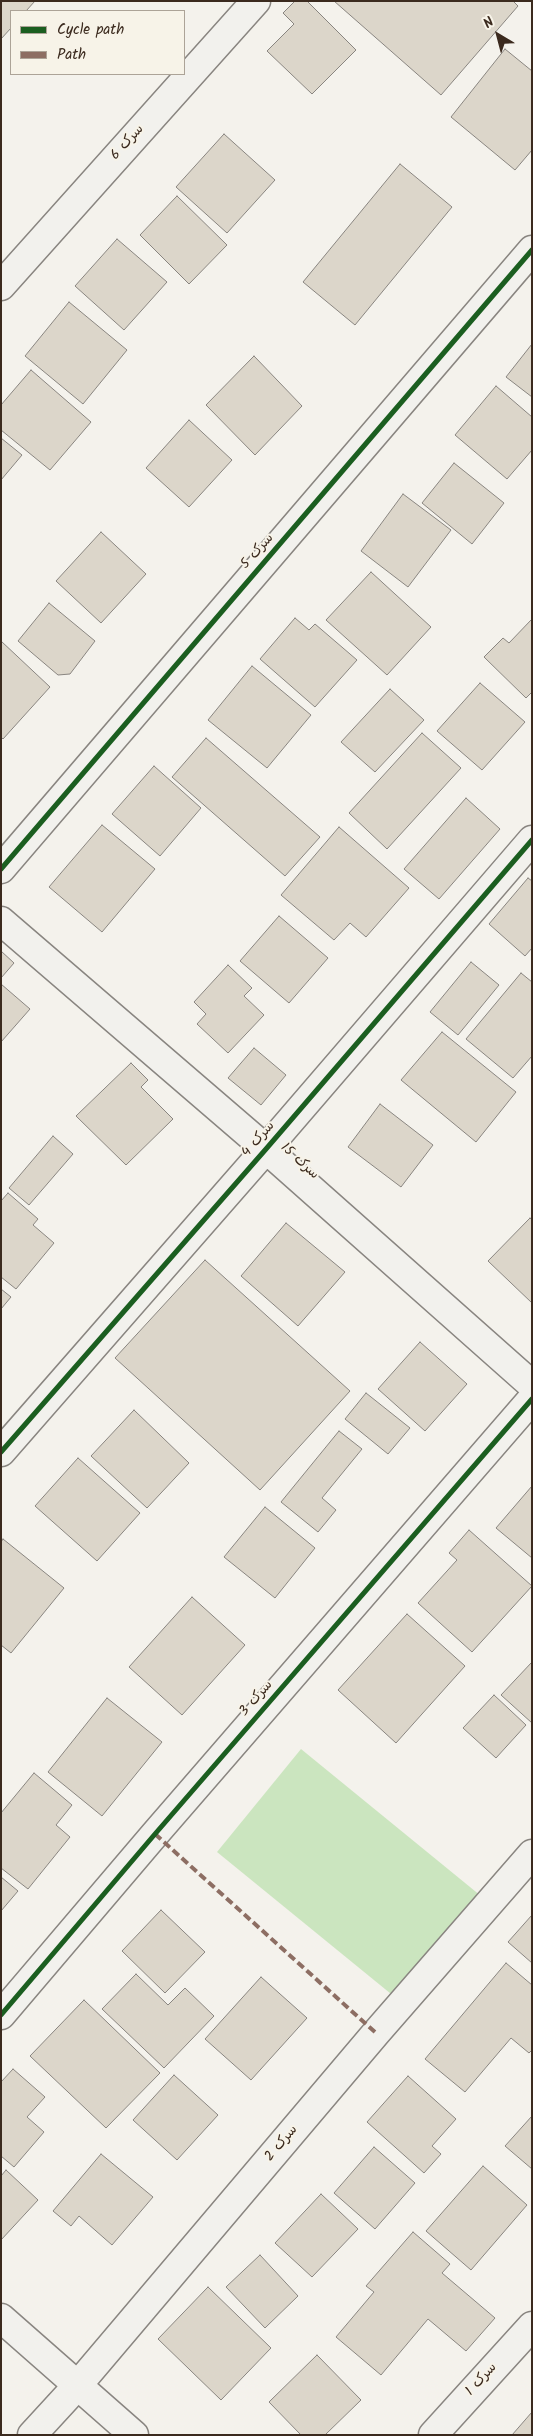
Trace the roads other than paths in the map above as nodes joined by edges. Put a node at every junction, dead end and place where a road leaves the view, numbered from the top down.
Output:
1 (256, 1) edge
2 (532, 250) edge
3 (1, 286) edge
4 (532, 840) edge
5 (1, 869) edge
6 (1, 922) edge
7 (266, 1149) junction
8 (532, 1385) edge
9 (532, 1399) edge
10 (1, 1452) edge
11 (532, 1854) edge
12 (1, 2015) edge
13 (1, 2318) edge
14 (532, 2326) edge
15 (77, 2386) junction
16 (32, 2435) edge
17 (134, 2435) edge
18 (433, 2435) edge

1 - 3 street, سرک 6
2 - 5 street, سرک 5
4 - 7 street, سرک 4
6 - 7 street, سرک 15
7 - 8 street, سرک 15
7 - 10 street, سرک 4
9 - 12 street, سرک 3
11 - 15 street, سرک 2
13 - 15 street
14 - 18 street, سرک 1
15 - 16 street, سرک 2
15 - 17 street

